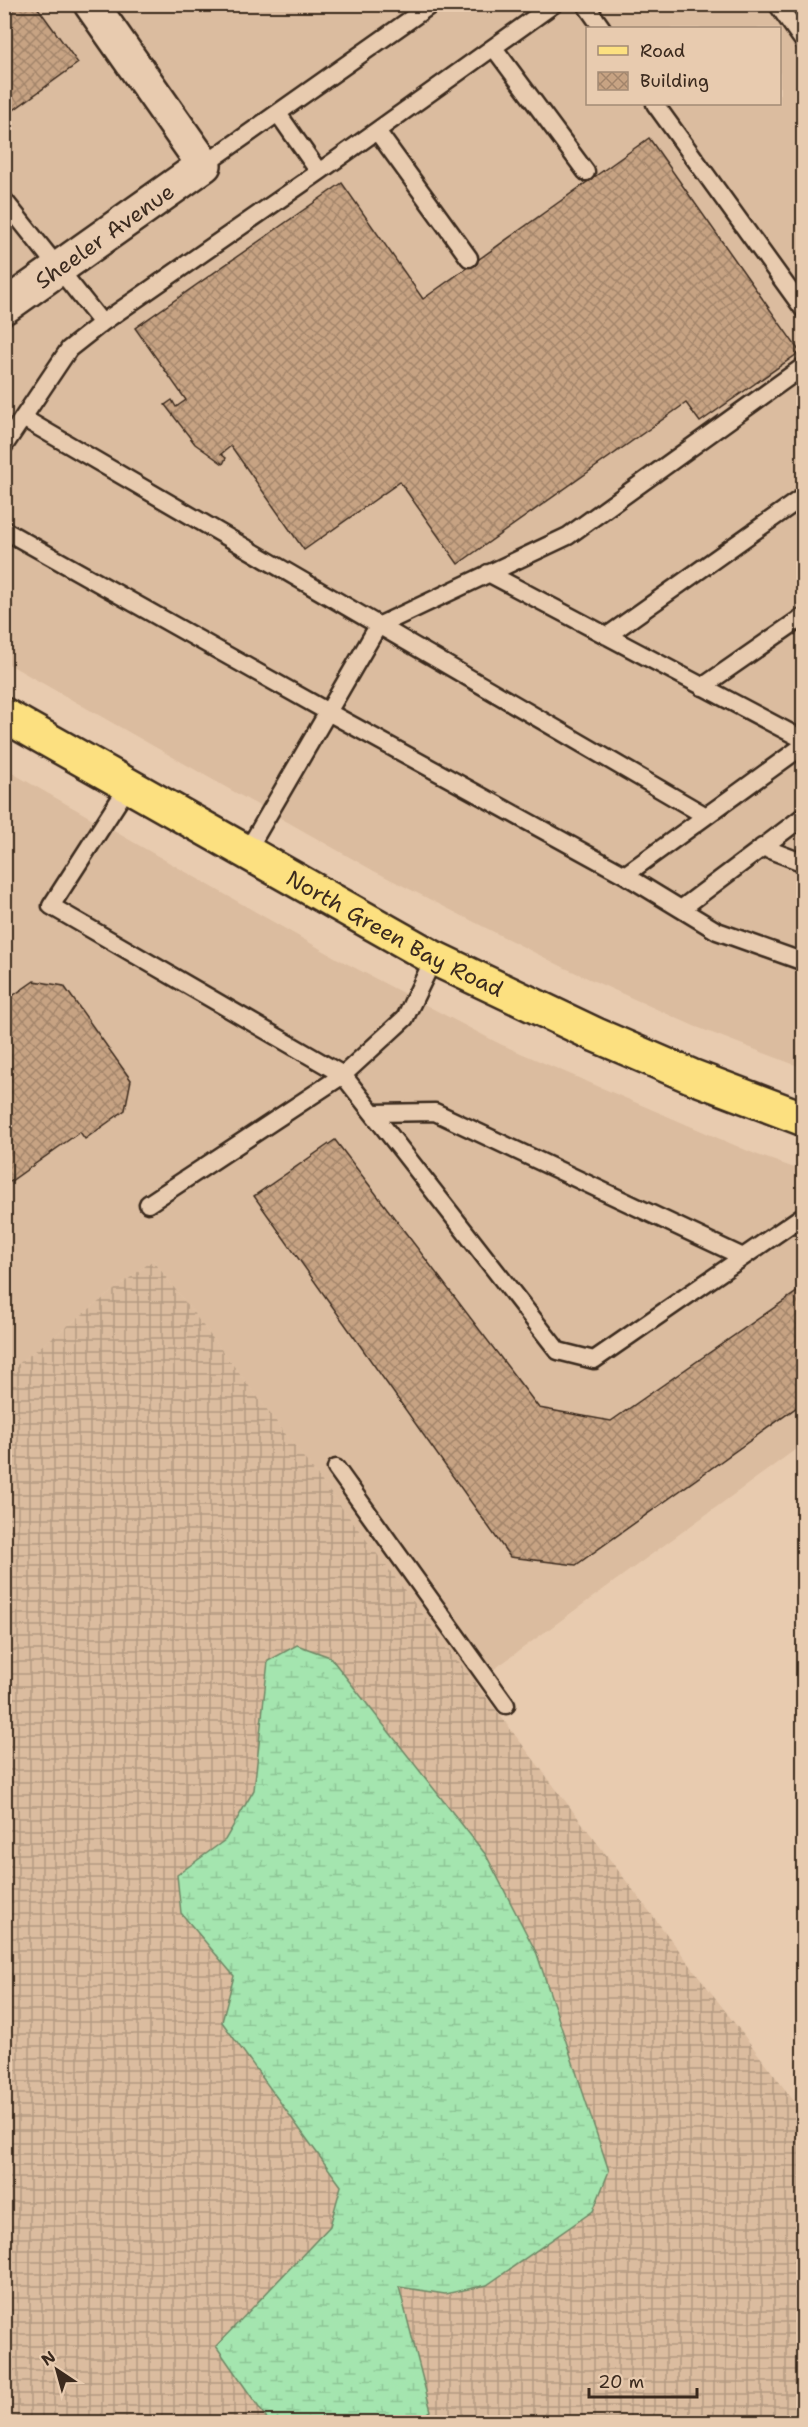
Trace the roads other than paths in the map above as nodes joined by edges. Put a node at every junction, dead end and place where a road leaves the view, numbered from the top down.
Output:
1 (91, 4) edge
2 (432, 4) edge
3 (554, 4) edge
4 (585, 4) edge
5 (777, 4) edge
6 (601, 27) edge
7 (804, 42) edge
8 (494, 48) junction
9 (656, 105) edge
10 (279, 115) junction
11 (377, 131) junction
12 (204, 165) junction
13 (319, 172) junction
14 (586, 172) dead end
15 (4, 200) edge
16 (469, 258) dead end
17 (58, 267) junction
18 (4, 307) edge
19 (804, 310) edge
20 (102, 322) junction
21 (804, 366) edge
22 (23, 418) junction
23 (4, 446) edge
24 (804, 496) edge
25 (4, 530) edge
26 (488, 573) junction
27 (804, 616) edge
28 (378, 626) junction
29 (607, 636) junction
30 (702, 687) junction
31 (328, 712) junction
32 (4, 715) edge
33 (804, 742) edge
34 (129, 786) junction
35 (706, 816) junction
36 (804, 816) edge
37 (762, 847) junction
38 (246, 853) junction
39 (804, 862) edge
40 (625, 875) junction
41 (681, 909) junction
42 (434, 958) junction
43 (804, 962) edge
44 (343, 1075) junction
45 (373, 1113) junction
46 (804, 1119) edge
47 (148, 1204) dead end
48 (804, 1215) edge
49 (743, 1257) junction
50 (336, 1468) dead end
51 (506, 1705) dead end

1 - 12 street
2 - 10 lane
3 - 8 lane
4 - 6 lane
5 - 7 lane
8 - 11 lane
8 - 14 lane
9 - 19 lane
10 - 12 lane
10 - 13 lane
11 - 13 lane
11 - 16 lane
12 - 17 street, Sheeler Avenue
13 - 20 lane
15 - 17 lane
17 - 18 street, Sheeler Avenue
17 - 20 lane
20 - 22 lane
21 - 26 lane
22 - 23 lane
22 - 28 lane
24 - 29 lane
25 - 31 lane
26 - 28 lane
26 - 29 lane
27 - 30 lane
28 - 31 lane
28 - 35 lane
29 - 30 lane
30 - 33 lane
31 - 38 lane
31 - 40 lane
32 - 34 main road, North Green Bay Road
33 - 35 lane
34 - 38 main road, North Green Bay Road
34 - 44 lane
35 - 40 lane
36 - 37 lane
37 - 39 lane
37 - 41 lane
38 - 42 main road, North Green Bay Road
40 - 41 lane
41 - 43 lane
42 - 44 lane
42 - 46 main road, North Green Bay Road
44 - 45 lane
44 - 47 lane
45 - 49 lane
45 - 49 lane
48 - 49 lane
50 - 51 lane

